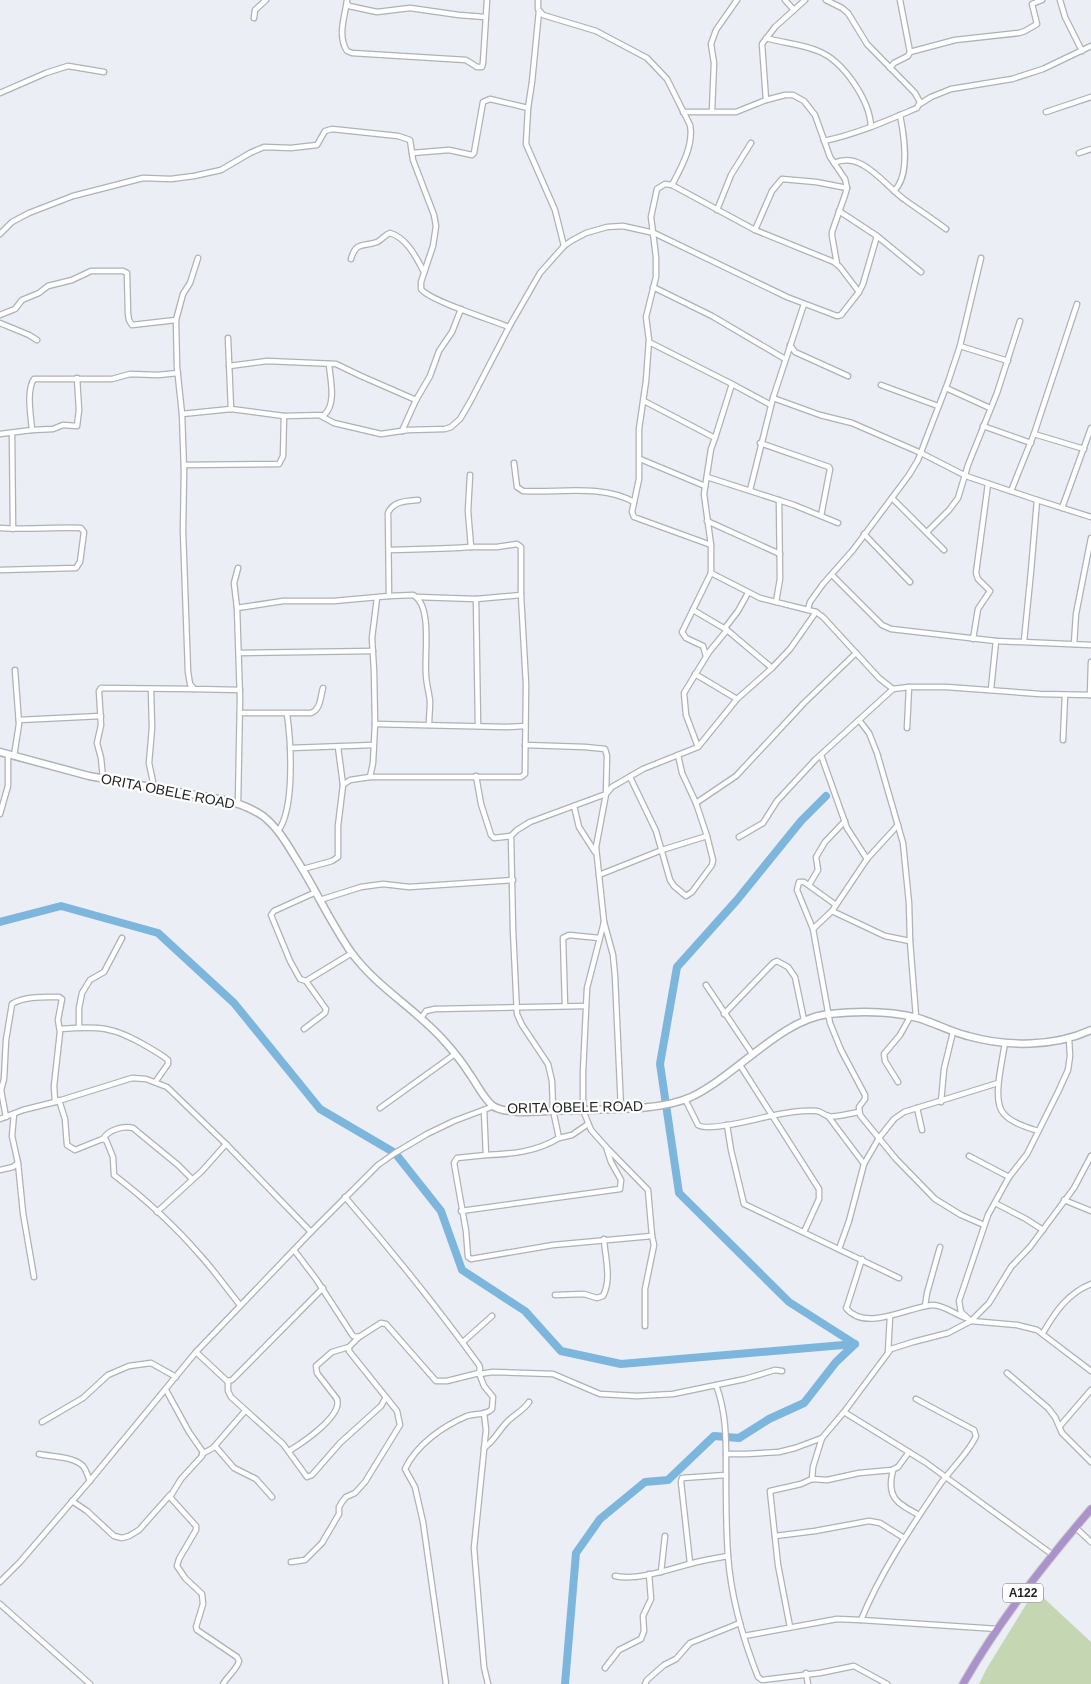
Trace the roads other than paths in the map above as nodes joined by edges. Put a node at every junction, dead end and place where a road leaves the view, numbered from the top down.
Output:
1 (266, 0) edge
2 (486, 0) edge
3 (538, 0) edge
4 (737, 0) edge
5 (784, 0) edge
6 (805, 0) edge
7 (826, 0) edge
8 (900, 0) edge
9 (1042, 0) edge
10 (1060, 0) edge
11 (347, 1) edge
12 (794, 10) junction
13 (539, 11) junction
14 (486, 17) junction
15 (254, 18) dead end
16 (766, 38) junction
17 (1091, 46) edge
18 (1082, 51) junction
19 (910, 52) junction
20 (890, 68) junction
21 (104, 72) dead end
22 (0, 93) edge
23 (1091, 97) edge
24 (766, 100) junction
25 (920, 104) junction
26 (528, 108) junction
27 (712, 111) junction
28 (684, 112) junction
29 (1046, 112) dead end
30 (900, 115) junction
31 (871, 128) junction
32 (824, 142) junction
33 (751, 143) dead end
34 (1091, 149) edge
35 (412, 153) junction
36 (1079, 153) dead end
37 (834, 163) junction
38 (672, 185) junction
39 (847, 188) junction
40 (894, 191) junction
41 (717, 210) junction
42 (839, 212) junction
43 (946, 229) dead end
44 (755, 230) junction
45 (654, 233) junction
46 (0, 234) edge
47 (877, 236) junction
48 (564, 246) junction
49 (198, 258) dead end
50 (982, 258) dead end
51 (351, 259) dead end
52 (837, 264) junction
53 (424, 272) junction
54 (921, 272) dead end
55 (653, 287) junction
56 (859, 292) junction
57 (804, 304) junction
58 (1077, 304) dead end
59 (461, 309) junction
60 (0, 315) edge
61 (176, 320) junction
62 (1020, 321) dead end
63 (0, 324) edge
64 (509, 327) junction
65 (228, 338) dead end
66 (37, 340) dead end
67 (649, 342) junction
68 (790, 345) junction
69 (960, 346) junction
70 (787, 352) junction
71 (795, 352) junction
72 (785, 359) junction
73 (1008, 361) junction
74 (328, 364) junction
75 (229, 366) junction
76 (178, 373) junction
77 (848, 376) dead end
78 (77, 378) junction
79 (732, 384) junction
80 (881, 385) dead end
81 (946, 388) junction
82 (772, 398) junction
83 (416, 400) junction
84 (644, 401) junction
85 (770, 405) junction
86 (938, 406) junction
87 (990, 408) junction
88 (231, 409) junction
89 (182, 414) junction
90 (284, 416) junction
91 (321, 416) junction
92 (983, 426) junction
93 (32, 430) junction
94 (402, 430) junction
95 (1091, 431) edge
96 (12, 433) junction
97 (0, 434) edge
98 (1034, 434) junction
99 (715, 438) junction
100 (760, 443) junction
101 (1031, 443) junction
102 (1084, 449) junction
103 (921, 453) junction
104 (640, 458) junction
105 (514, 464) dead end
106 (184, 465) junction
107 (470, 475) dead end
108 (966, 476) junction
109 (707, 477) junction
110 (988, 484) junction
111 (705, 486) junction
112 (750, 490) junction
113 (1011, 491) junction
114 (892, 498) junction
115 (418, 500) dead end
116 (779, 500) junction
117 (1037, 500) junction
118 (634, 502) junction
119 (1062, 508) junction
120 (821, 516) junction
121 (1091, 517) edge
122 (706, 521) junction
123 (838, 523) dead end
124 (0, 528) edge
125 (13, 529) junction
126 (927, 532) junction
127 (864, 534) junction
128 (1091, 538) edge
129 (711, 545) junction
130 (470, 547) junction
131 (389, 550) junction
132 (944, 550) dead end
133 (780, 554) junction
134 (238, 568) dead end
135 (0, 570) edge
136 (711, 573) junction
137 (832, 575) junction
138 (910, 582) dead end
139 (748, 593) junction
140 (389, 596) junction
141 (521, 596) junction
142 (417, 597) junction
143 (376, 598) junction
144 (476, 598) junction
145 (776, 602) junction
146 (237, 608) junction
147 (808, 608) junction
148 (693, 610) junction
149 (816, 612) junction
150 (726, 629) junction
151 (973, 639) junction
152 (996, 641) junction
153 (1024, 642) junction
154 (1074, 644) junction
155 (1091, 645) edge
156 (373, 650) junction
157 (239, 653) junction
158 (856, 653) junction
159 (706, 656) junction
160 (1091, 662) edge
161 (772, 668) junction
162 (15, 670) dead end
163 (695, 674) junction
164 (909, 686) junction
165 (323, 688) dead end
166 (151, 689) junction
167 (893, 689) junction
168 (991, 689) junction
169 (194, 690) junction
170 (240, 690) junction
171 (1065, 695) junction
172 (1090, 695) edge
173 (737, 699) junction
174 (240, 713) junction
175 (287, 714) junction
176 (102, 716) junction
177 (19, 720) junction
178 (860, 720) junction
179 (375, 724) junction
180 (429, 725) junction
181 (478, 726) junction
182 (525, 726) junction
183 (907, 728) dead end
184 (1063, 740) dead end
185 (374, 745) junction
186 (525, 745) junction
187 (698, 747) junction
188 (290, 748) junction
189 (338, 748) junction
190 (0, 752) edge
191 (11, 755) junction
192 (678, 755) junction
193 (821, 755) junction
194 (476, 776) junction
195 (370, 777) junction
196 (103, 778) junction
197 (630, 778) junction
198 (343, 785) junction
199 (154, 787) junction
200 (606, 794) junction
201 (238, 803) junction
202 (696, 803) junction
203 (574, 806) junction
204 (0, 814) edge
205 (845, 822) junction
206 (898, 825) junction
207 (278, 831) junction
208 (512, 836) junction
209 (707, 836) junction
210 (740, 837) dead end
211 (662, 850) junction
212 (596, 854) junction
213 (867, 859) junction
214 (302, 869) junction
215 (599, 875) junction
216 (513, 880) junction
217 (809, 885) junction
218 (316, 892) junction
219 (320, 900) junction
220 (836, 905) junction
221 (832, 911) junction
222 (604, 922) junction
223 (813, 929) junction
224 (122, 938) dead end
225 (599, 938) junction
226 (910, 941) junction
227 (352, 953) junction
228 (306, 981) junction
229 (706, 985) dead end
230 (565, 1006) junction
231 (586, 1006) junction
232 (517, 1008) junction
233 (724, 1014) junction
234 (828, 1014) junction
235 (913, 1017) junction
236 (421, 1018) junction
237 (804, 1020) junction
238 (79, 1027) junction
239 (60, 1028) junction
240 (304, 1029) dead end
241 (1091, 1030) edge
242 (953, 1032) junction
243 (1068, 1039) junction
244 (1005, 1042) junction
245 (455, 1054) junction
246 (754, 1055) junction
247 (740, 1066) junction
248 (156, 1081) junction
249 (898, 1082) dead end
250 (998, 1083) junction
251 (685, 1099) junction
252 (57, 1101) junction
253 (942, 1102) junction
254 (494, 1106) junction
255 (380, 1108) dead end
256 (621, 1108) junction
257 (918, 1108) junction
258 (484, 1110) junction
259 (553, 1110) junction
260 (583, 1110) junction
261 (859, 1112) junction
262 (14, 1114) junction
263 (772, 1116) junction
264 (828, 1116) junction
265 (6, 1117) junction
266 (0, 1119) edge
267 (588, 1124) junction
268 (727, 1125) junction
269 (922, 1130) dead end
270 (1038, 1131) junction
271 (559, 1138) junction
272 (879, 1138) junction
273 (103, 1139) junction
274 (226, 1144) junction
275 (606, 1148) junction
276 (486, 1155) junction
277 (969, 1156) dead end
278 (1091, 1156) edge
279 (18, 1163) junction
280 (864, 1164) junction
281 (0, 1170) edge
282 (1009, 1178) junction
283 (192, 1179) junction
284 (345, 1197) junction
285 (1064, 1200) junction
286 (995, 1203) junction
287 (461, 1211) junction
288 (1091, 1211) edge
289 (157, 1212) junction
290 (984, 1224) junction
291 (1042, 1230) junction
292 (311, 1232) junction
293 (804, 1232) junction
294 (652, 1236) junction
295 (604, 1239) junction
296 (940, 1247) dead end
297 (839, 1249) junction
298 (294, 1250) junction
299 (862, 1259) junction
300 (34, 1277) dead end
301 (899, 1278) dead end
302 (1091, 1284) edge
303 (323, 1288) junction
304 (555, 1295) dead end
305 (240, 1305) junction
306 (925, 1306) junction
307 (492, 1316) dead end
308 (890, 1317) junction
309 (969, 1320) junction
310 (645, 1326) dead end
311 (1043, 1333) junction
312 (359, 1337) junction
313 (463, 1342) junction
314 (349, 1347) junction
315 (196, 1352) junction
316 (888, 1352) junction
317 (782, 1371) dead end
318 (1091, 1371) edge
319 (1007, 1373) dead end
320 (479, 1374) junction
321 (176, 1377) junction
322 (228, 1381) junction
323 (716, 1385) junction
324 (166, 1390) junction
325 (1091, 1390) edge
326 (386, 1397) junction
327 (916, 1399) dead end
328 (529, 1402) dead end
329 (245, 1411) junction
330 (844, 1412) junction
331 (484, 1413) junction
332 (42, 1422) dead end
333 (1060, 1426) junction
334 (822, 1438) junction
335 (215, 1446) junction
336 (484, 1448) junction
337 (289, 1451) junction
338 (910, 1452) junction
339 (39, 1454) dead end
340 (202, 1454) junction
341 (726, 1454) junction
342 (1091, 1462) edge
343 (893, 1470) junction
344 (726, 1475) junction
345 (945, 1477) junction
346 (812, 1479) junction
347 (90, 1481) junction
348 (170, 1495) junction
349 (272, 1497) dead end
350 (72, 1501) junction
351 (1091, 1509) edge
352 (919, 1515) junction
353 (1075, 1527) junction
354 (665, 1536) dead end
355 (774, 1536) junction
356 (904, 1538) junction
357 (1091, 1542) edge
358 (1053, 1555) junction
359 (728, 1556) junction
360 (291, 1562) dead end
361 (690, 1564) junction
362 (661, 1572) junction
363 (649, 1574) junction
364 (615, 1576) dead end
365 (1, 1579) edge
366 (0, 1604) edge
367 (861, 1620) junction
368 (740, 1623) junction
369 (790, 1627) junction
370 (998, 1629) junction
371 (744, 1636) junction
372 (605, 1668) dead end
373 (806, 1673) junction
374 (878, 1682) edge
375 (90, 1684) edge
376 (223, 1684) edge
377 (446, 1684) edge
378 (488, 1684) edge
379 (645, 1684) edge
380 (808, 1684) edge
381 (887, 1684) edge
382 (963, 1684) edge

1 - 15 street
2 - 14 street
3 - 13 street
4 - 27 street
5 - 12 street
6 - 12 street
7 - 20 street
8 - 19 street
9 - 19 street
10 - 18 street
11 - 14 street
11 - 14 street
12 - 16 street
13 - 26 street
13 - 28 street
16 - 24 street
16 - 31 street
17 - 18 street
18 - 25 street
19 - 20 street
20 - 25 street
21 - 22 street
23 - 29 street
24 - 27 street
24 - 32 street
25 - 30 street
26 - 35 street
26 - 48 street
27 - 28 street
28 - 38 street
30 - 31 street
30 - 40 street
31 - 32 street
32 - 37 street
33 - 41 street
34 - 36 street
35 - 46 street
35 - 53 street
37 - 39 street
37 - 40 street
38 - 41 street
38 - 45 street
39 - 42 street
39 - 44 street
40 - 43 street
41 - 44 street
42 - 47 street
42 - 52 street
44 - 52 street
45 - 48 street
45 - 55 street
45 - 57 street
47 - 54 street
47 - 56 street
48 - 64 street
49 - 61 street
50 - 69 street
51 - 53 street
52 - 56 street
53 - 59 street
55 - 67 street
55 - 72 street
56 - 57 street
57 - 68 street
58 - 98 street
59 - 64 street
59 - 83 street
60 - 61 street
61 - 76 street
62 - 73 street
63 - 66 street
64 - 94 street
65 - 75 street
67 - 79 street
67 - 84 street
68 - 70 street
68 - 71 street
69 - 73 street
69 - 81 street
70 - 71 street
70 - 72 street
71 - 77 street
72 - 82 street
73 - 87 street
74 - 75 street
74 - 83 street
74 - 91 street
75 - 88 street
76 - 78 street
76 - 89 street
78 - 93 street
78 - 93 street
79 - 85 street
79 - 99 street
80 - 86 street
81 - 86 street
81 - 87 street
82 - 85 street
82 - 103 street
83 - 94 street
84 - 99 street
84 - 104 street
85 - 100 street
86 - 103 street
87 - 92 street
88 - 89 street
88 - 90 street
89 - 106 street
90 - 91 street
90 - 106 street
91 - 94 street
92 - 101 street
92 - 108 street
93 - 96 street
95 - 102 street
96 - 97 street
96 - 125 street
98 - 101 street
98 - 102 street
99 - 109 street
100 - 112 street
100 - 120 street
101 - 113 street
102 - 119 street
103 - 108 street
103 - 114 street
104 - 111 street
104 - 118 street
105 - 118 street
106 - 169 street
107 - 130 street
108 - 110 street
108 - 126 street
109 - 111 street
109 - 112 street
110 - 113 street
110 - 151 street
111 - 122 street
112 - 116 street
113 - 117 street
114 - 126 street
114 - 127 street
115 - 131 street
116 - 120 street
116 - 133 street
117 - 119 street
117 - 153 street
118 - 129 street
119 - 121 street
120 - 123 street
122 - 129 street
122 - 133 street
124 - 125 street
125 - 135 street
126 - 132 street
127 - 137 street
127 - 138 street
128 - 154 street
129 - 136 street
130 - 131 street
130 - 141 street
131 - 140 street
133 - 145 street
134 - 146 street
136 - 139 street
136 - 148 street
137 - 147 street
137 - 151 street
139 - 145 street
139 - 150 street
140 - 142 street
140 - 143 street
141 - 144 street
141 - 182 street
142 - 144 street
142 - 180 street
143 - 146 street
143 - 156 street
144 - 181 street
145 - 147 street
146 - 157 street
147 - 149 street
148 - 150 street
148 - 159 street
149 - 158 street
149 - 161 street
150 - 159 street
150 - 161 street
151 - 152 street
152 - 153 street
152 - 168 street
153 - 154 street
154 - 155 street
156 - 157 street
156 - 179 street
157 - 170 street
158 - 167 street
158 - 202 street
159 - 163 street
160 - 172 street
161 - 173 street
162 - 177 street
163 - 173 street
163 - 187 street
164 - 167 street
164 - 168 street
164 - 183 street
165 - 175 street
166 - 169 street
166 - 176 street
166 - 199 street
167 - 178 street
168 - 171 street
169 - 170 street
170 - 174 street
171 - 172 street
171 - 184 street
173 - 187 street
174 - 175 street
174 - 201 street
175 - 188 street
176 - 177 street
176 - 196 street
177 - 191 street
178 - 193 street
178 - 206 street
179 - 180 street
179 - 185 street
180 - 181 street
181 - 182 street
182 - 186 street
185 - 189 street
185 - 195 street
186 - 194 street
186 - 200 street
187 - 192 street
188 - 189 street
188 - 207 street
189 - 198 street
190 - 191 main road, ORITA OBELE ROAD
191 - 196 main road, ORITA OBELE ROAD
191 - 204 street
192 - 197 street
192 - 202 street
193 - 205 street
193 - 210 street
194 - 195 street
194 - 208 street
195 - 198 street
196 - 199 main road, ORITA OBELE ROAD
197 - 200 street
197 - 211 street
198 - 214 street
199 - 201 main road, ORITA OBELE ROAD
200 - 203 street
200 - 212 street
201 - 207 main road, ORITA OBELE ROAD
202 - 209 street
203 - 208 street
203 - 212 street
205 - 213 street
205 - 217 street
206 - 213 street
206 - 226 street
207 - 214 main road, ORITA OBELE ROAD
208 - 216 street
209 - 211 street
209 - 211 street
211 - 215 street
212 - 215 street
213 - 220 street
214 - 218 main road, ORITA OBELE ROAD
215 - 222 street
216 - 219 street
216 - 232 street
217 - 220 street
217 - 223 street
218 - 219 main road, ORITA OBELE ROAD
218 - 228 street
219 - 227 main road, ORITA OBELE ROAD
220 - 221 street
221 - 223 street
221 - 226 street
222 - 225 street
222 - 256 street
223 - 234 street
224 - 238 street
225 - 230 street
225 - 231 street
226 - 235 street
227 - 228 street
227 - 236 main road, ORITA OBELE ROAD
228 - 240 street
229 - 233 street
230 - 231 street
230 - 232 street
231 - 260 street
232 - 236 street
232 - 259 street
233 - 237 street
233 - 246 street
234 - 235 main road, ORITA OBELE ROAD
234 - 237 main road, ORITA OBELE ROAD
234 - 261 street
235 - 242 main road, ORITA OBELE ROAD
235 - 249 street
236 - 245 main road, ORITA OBELE ROAD
237 - 246 main road, ORITA OBELE ROAD
238 - 239 street
238 - 248 street
239 - 252 street
239 - 265 street
241 - 243 main road, ORITA OBELE ROAD
242 - 244 main road, ORITA OBELE ROAD
242 - 253 street
243 - 244 main road, ORITA OBELE ROAD
243 - 270 street
244 - 250 street
245 - 254 main road, ORITA OBELE ROAD
245 - 255 street
246 - 247 main road, ORITA OBELE ROAD
247 - 251 main road, ORITA OBELE ROAD
247 - 263 street
248 - 252 street
248 - 274 street
250 - 253 street
250 - 270 street
251 - 256 main road, ORITA OBELE ROAD
251 - 268 street
252 - 262 street
252 - 273 street
253 - 257 street
254 - 258 street
254 - 259 main road, ORITA OBELE ROAD
256 - 260 main road, ORITA OBELE ROAD
257 - 269 street
257 - 272 street
258 - 276 street
258 - 284 street
259 - 260 main road, ORITA OBELE ROAD
259 - 271 street
260 - 267 street
261 - 264 street
261 - 272 street
262 - 265 street
262 - 279 street
263 - 264 street
263 - 268 street
263 - 293 street
264 - 280 street
265 - 266 street
267 - 271 street
267 - 275 street
268 - 293 street
270 - 282 street
271 - 276 street
272 - 280 street
272 - 290 street
273 - 283 street
273 - 289 street
274 - 283 street
274 - 292 street
275 - 287 street
275 - 294 street
276 - 287 street
277 - 282 street
278 - 285 street
279 - 281 street
279 - 300 street
280 - 297 street
282 - 286 street
283 - 289 street
284 - 292 street
284 - 313 street
285 - 288 street
285 - 291 street
286 - 290 street
286 - 291 street
287 - 295 street
289 - 305 street
290 - 309 street
291 - 309 street
292 - 298 street
293 - 297 street
294 - 295 street
294 - 310 street
295 - 304 street
296 - 306 street
297 - 299 street
298 - 303 street
298 - 305 street
299 - 301 street
299 - 308 street
302 - 311 street
303 - 312 street
303 - 322 street
305 - 315 street
306 - 308 street
306 - 309 street
307 - 313 street
308 - 316 street
309 - 311 street
309 - 316 street
311 - 318 street
312 - 314 street
312 - 320 street
313 - 320 street
314 - 326 street
314 - 337 street
315 - 321 street
315 - 322 street
316 - 330 street
317 - 323 street
319 - 333 street
320 - 323 street
320 - 331 street
321 - 324 street
321 - 332 street
322 - 329 street
323 - 341 street
324 - 340 street
324 - 347 street
325 - 333 street
326 - 337 street
326 - 360 street
327 - 345 street
328 - 336 street
329 - 335 street
329 - 337 street
330 - 334 street
330 - 338 street
331 - 336 street
331 - 377 street
333 - 342 street
334 - 341 street
334 - 346 street
335 - 340 street
335 - 349 street
336 - 378 street
338 - 343 street
338 - 345 street
339 - 347 street
340 - 348 street
341 - 344 street
343 - 346 street
343 - 352 street
344 - 359 street
344 - 361 street
345 - 352 street
345 - 358 street
346 - 355 street
347 - 350 street
348 - 350 street
348 - 376 street
350 - 365 street
351 - 353 highway, A122
352 - 356 street
353 - 357 street
353 - 358 highway, A122
354 - 362 street
355 - 356 street
355 - 369 street
356 - 367 street
358 - 370 highway, A122
359 - 361 street
359 - 368 street
361 - 362 street
362 - 363 street
363 - 364 street
363 - 372 street
366 - 375 street
367 - 369 street
367 - 370 street
368 - 371 street
368 - 379 street
369 - 371 street
370 - 382 highway, A122
371 - 373 street
373 - 374 street
373 - 380 street
374 - 381 street

